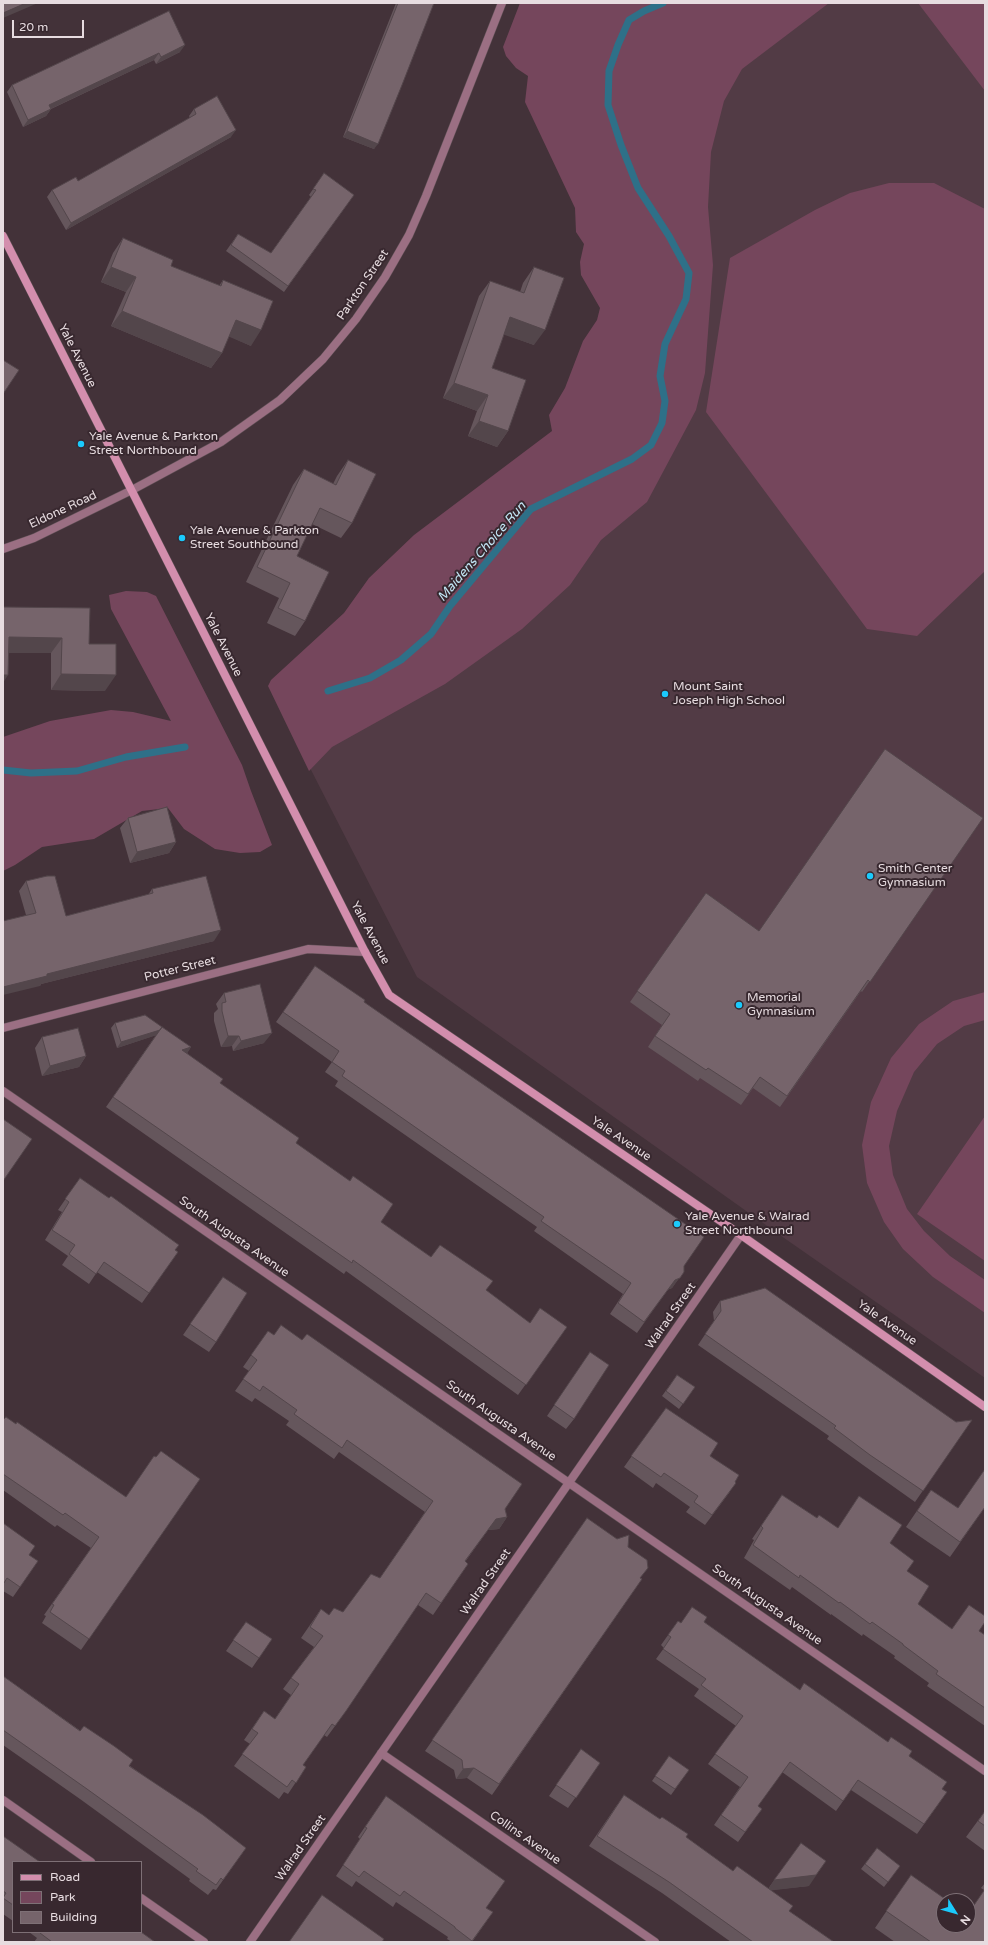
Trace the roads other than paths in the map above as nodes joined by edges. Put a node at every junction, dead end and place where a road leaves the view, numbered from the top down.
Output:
1 (502, 3) edge
2 (3, 236) edge
3 (132, 490) junction
4 (3, 548) edge
5 (365, 952) junction
6 (3, 1028) edge
7 (3, 1091) edge
8 (741, 1235) junction
9 (985, 1407) edge
10 (569, 1483) junction
11 (381, 1753) junction
12 (985, 1771) edge
13 (3, 1800) edge
14 (90, 1861) edge
15 (142, 1899) edge
16 (204, 1942) edge
17 (250, 1942) edge
18 (654, 1942) edge

1 - 3 street, Parkton Street
2 - 3 street, Yale Avenue
3 - 4 street, Eldone Road
3 - 5 street, Yale Avenue
5 - 6 street, Potter Street
5 - 8 street, Yale Avenue
7 - 10 street, South Augusta Avenue
8 - 9 street, Yale Avenue
8 - 10 street, Walrad Street
10 - 11 street, Walrad Street
10 - 12 street, South Augusta Avenue
11 - 17 street, Walrad Street
11 - 18 street, Collins Avenue
13 - 14 street
15 - 16 street

